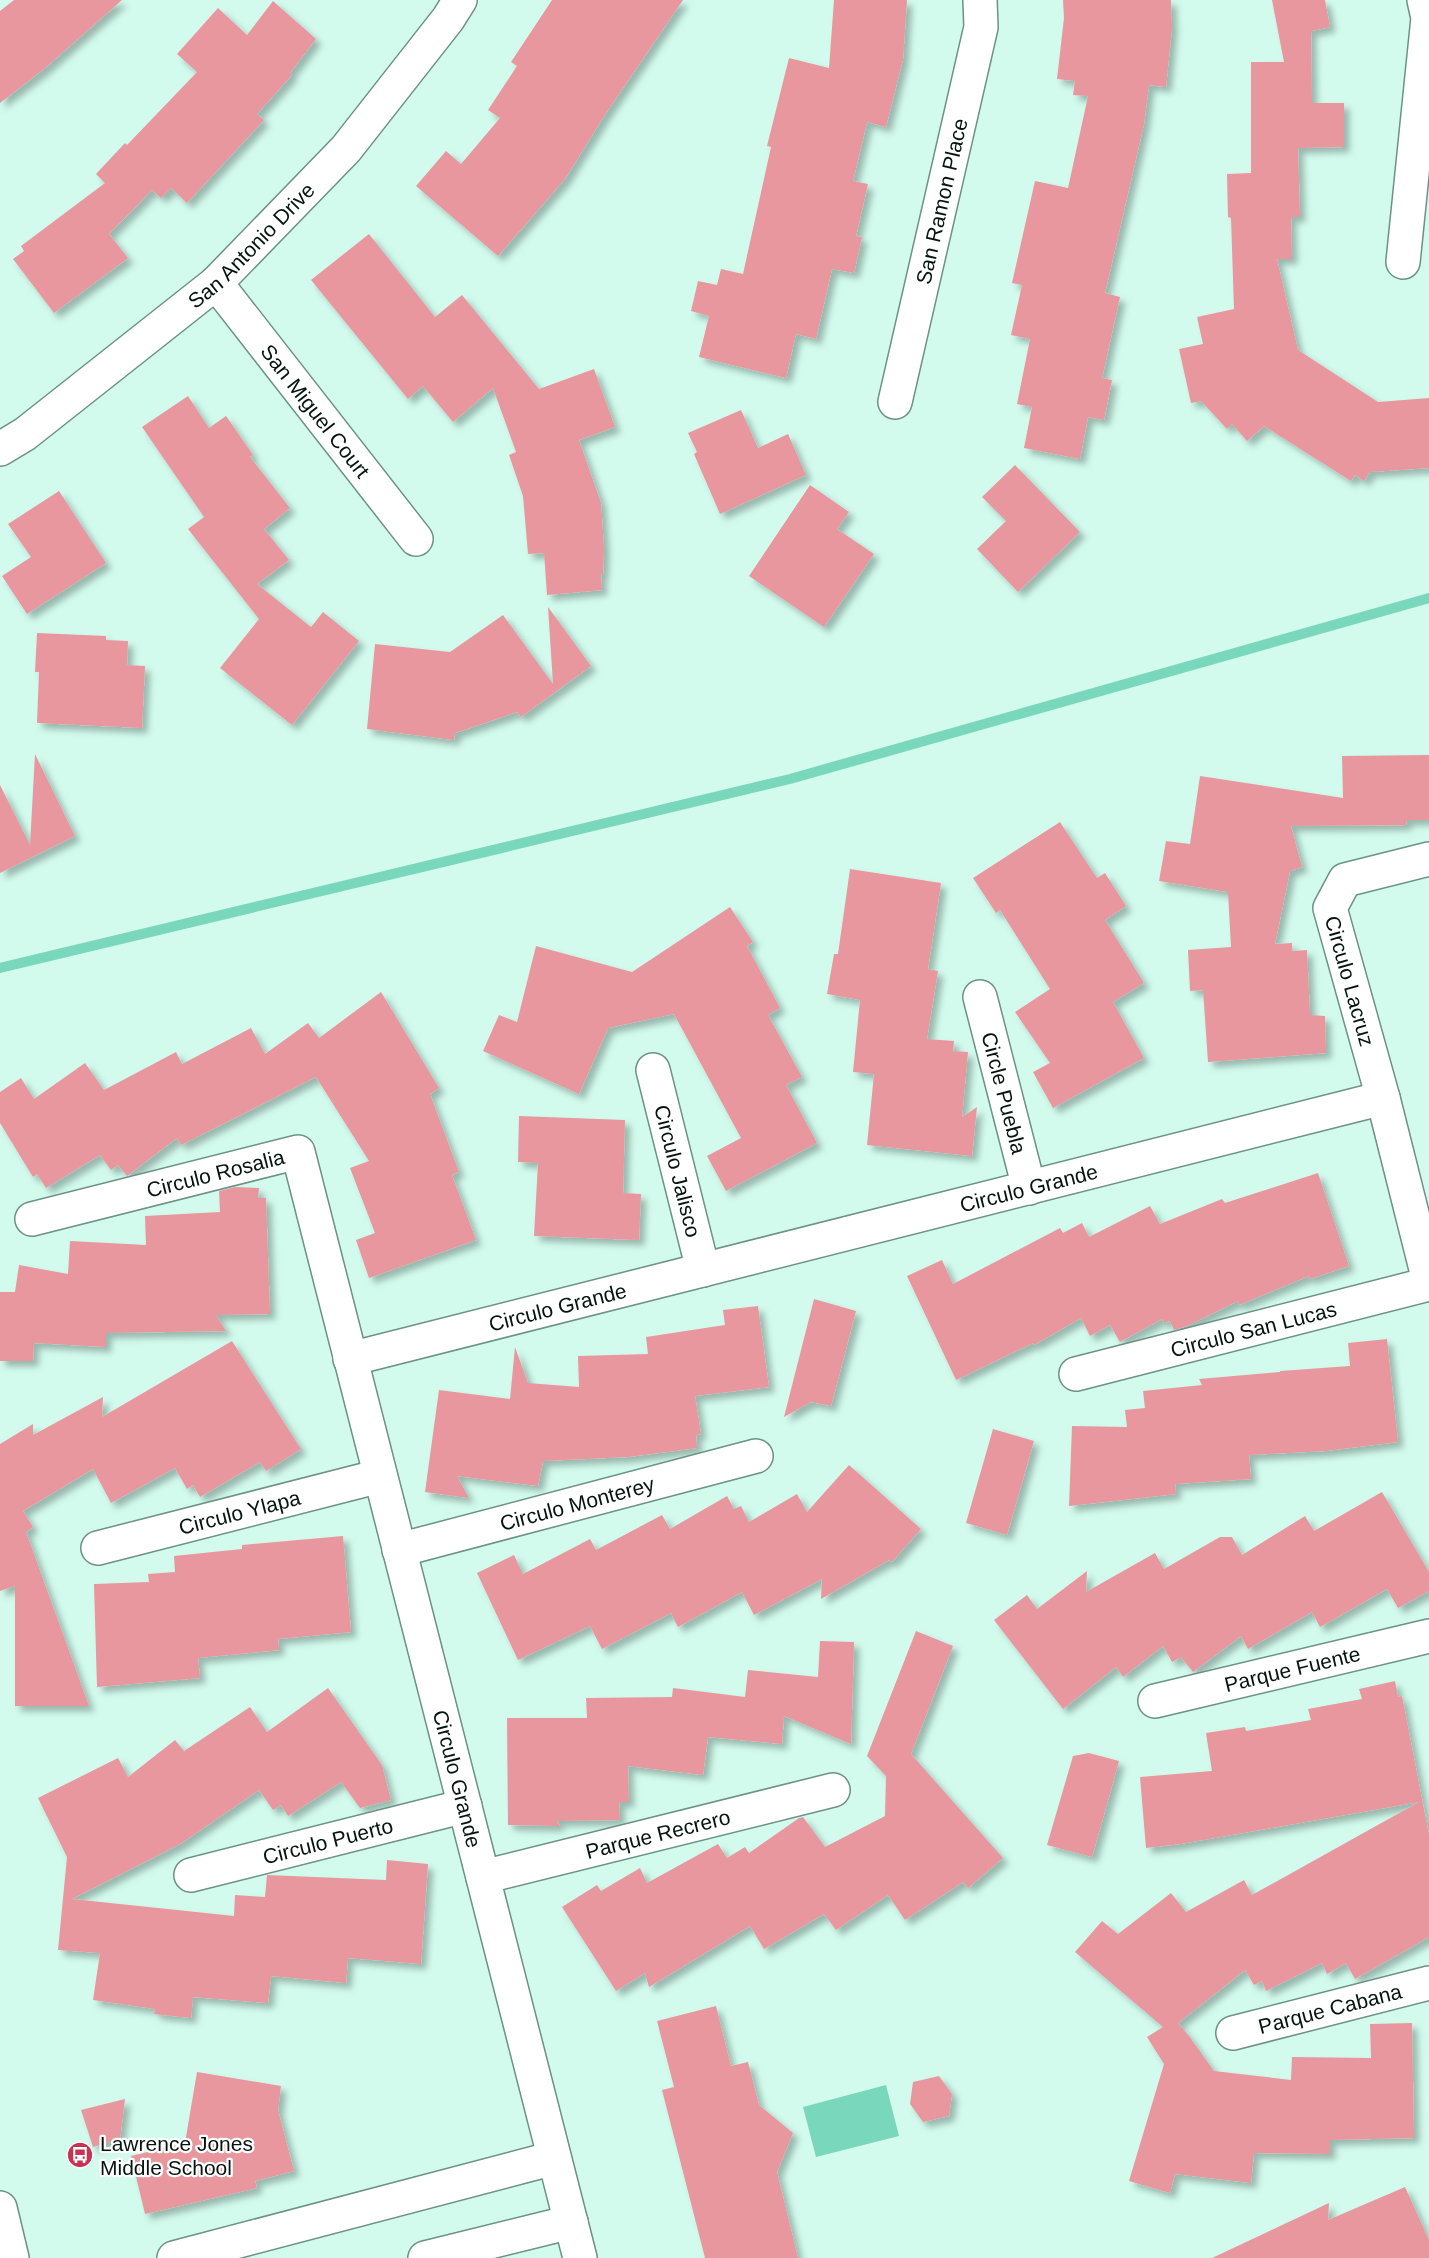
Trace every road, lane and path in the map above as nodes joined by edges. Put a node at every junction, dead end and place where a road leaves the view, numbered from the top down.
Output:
1 (460, 0) edge
2 (980, 0) edge
3 (1424, 0) edge
4 (1403, 262) dead end
5 (216, 283) junction
6 (895, 402) dead end
7 (0, 450) edge
8 (416, 539) dead end
9 (1429, 859) edge
10 (980, 997) dead end
11 (653, 1070) dead end
12 (1383, 1098) junction
13 (1029, 1188) junction
14 (1421, 1214) edge
15 (32, 1219) dead end
16 (703, 1270) junction
17 (1429, 1282) edge
18 (350, 1359) junction
19 (1076, 1374) dead end
20 (756, 1455) dead end
21 (380, 1476) junction
22 (98, 1548) dead end
23 (399, 1550) junction
24 (1429, 1636) edge
25 (1155, 1701) dead end
26 (833, 1790) dead end
27 (465, 1806) junction
28 (191, 1875) dead end
29 (483, 1876) junction
30 (1429, 1983) edge
31 (1233, 2034) dead end
32 (554, 2158) junction
33 (0, 2208) edge
34 (571, 2222) junction
35 (12, 2258) edge
36 (174, 2258) edge
37 (425, 2258) edge
38 (580, 2258) edge

1 - 5 street, San Antonio Drive
2 - 6 street, San Ramon Place
3 - 4 street
5 - 7 street, San Antonio Drive
5 - 8 street, San Miguel Court
9 - 12 street, Circulo Lacruz
10 - 13 street, Circle Puebla
11 - 16 street, Circulo Jalisco
12 - 13 street, Circulo Grande
12 - 14 street
13 - 16 street, Circulo Grande
14 - 17 street
15 - 18 street, Circulo Rosalia
16 - 18 street, Circulo Grande
17 - 19 street, Circulo San Lucas
18 - 21 street, Circulo Grande
20 - 23 street, Circulo Monterey
21 - 22 street, Circulo Ylapa
21 - 23 street, Circulo Grande
23 - 27 street, Circulo Grande
24 - 25 street, Parque Fuente
26 - 29 street, Parque Recrero
27 - 28 street, Circulo Puerto
27 - 29 street, Circulo Grande
29 - 32 street, Circulo Grande
30 - 31 street, Parque Cabana
32 - 34 street, Circulo Grande
32 - 36 street
33 - 35 street
34 - 37 street
34 - 38 street, Circulo Grande

